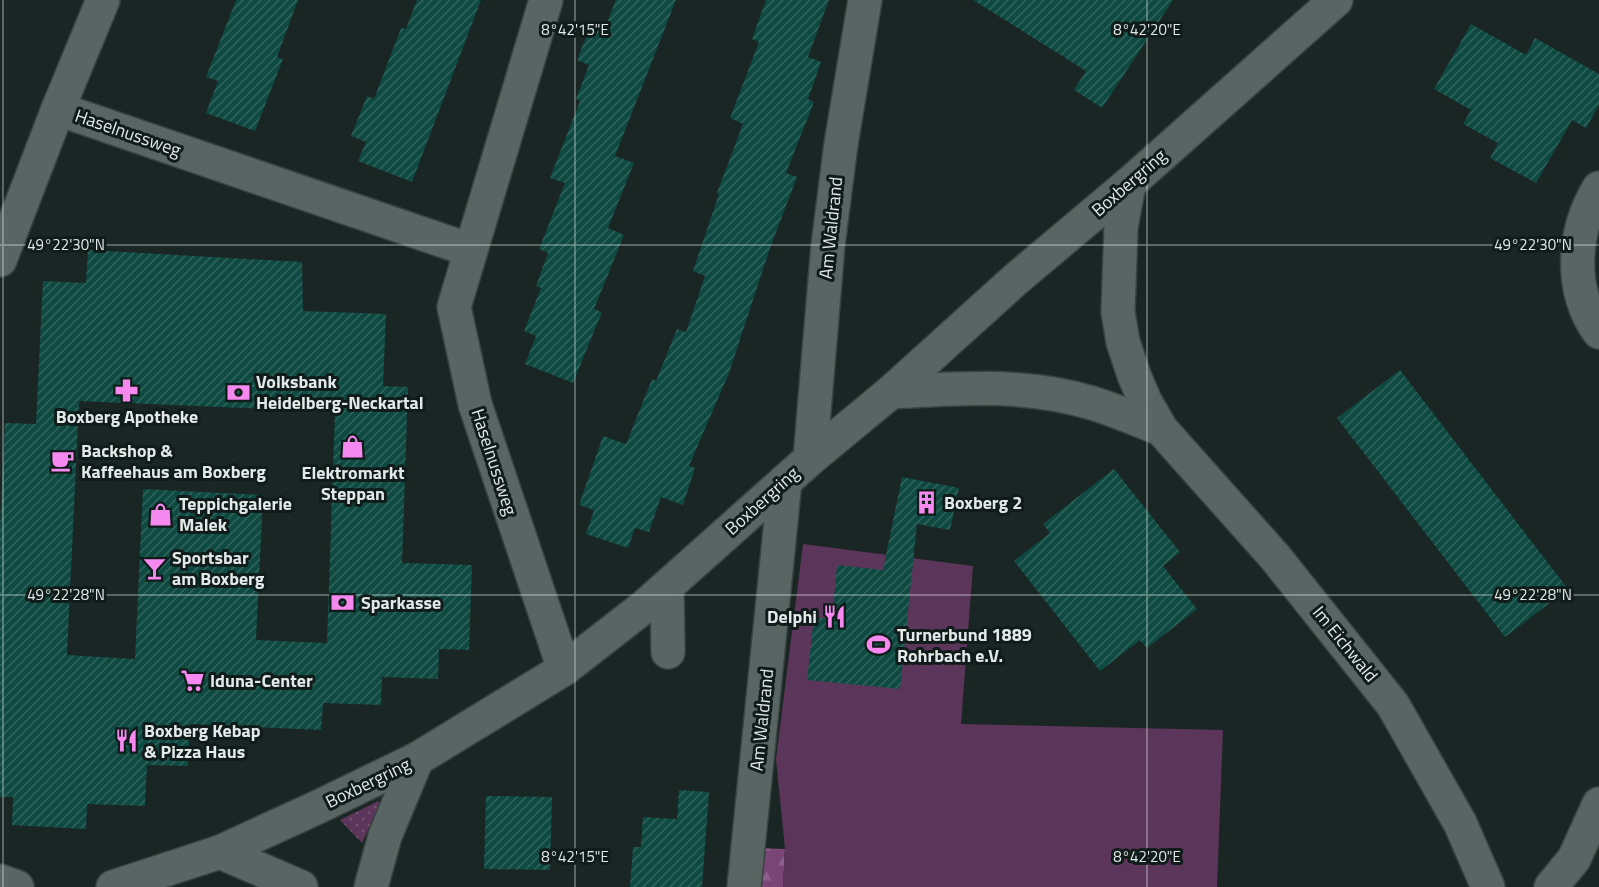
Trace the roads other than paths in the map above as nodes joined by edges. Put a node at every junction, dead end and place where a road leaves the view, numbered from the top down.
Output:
1 (103, 0) edge
2 (546, 0) edge
3 (866, 0) edge
4 (1336, 0) edge
5 (58, 109) junction
6 (1129, 184) junction
7 (1599, 188) edge
8 (470, 250) junction
9 (0, 260) edge
10 (1599, 332) edge
11 (891, 392) junction
12 (1161, 429) junction
13 (810, 459) junction
14 (785, 481) junction
15 (667, 587) junction
16 (668, 652) dead end
17 (564, 669) junction
18 (417, 759) junction
19 (1599, 804) edge
20 (220, 852) junction
21 (0, 881) edge
22 (17, 887) edge
23 (113, 887) edge
24 (301, 887) edge
25 (371, 887) edge
26 (744, 887) edge
27 (1488, 887) edge
28 (1551, 887) edge

1 - 5 street
2 - 8 street, Haselnussweg
3 - 13 street, Am Waldrand
4 - 6 street, Boxbergring
5 - 8 street, Haselnussweg
5 - 9 street
6 - 11 street, Boxbergring
6 - 12 street, Im Eichwald
7 - 10 street
8 - 17 street, Haselnussweg
11 - 12 street, Im Eichwald
11 - 13 street, Boxbergring
12 - 27 street, Im Eichwald
13 - 14 street, Boxbergring
14 - 15 street, Boxbergring
14 - 26 street, Am Waldrand
15 - 16 street
15 - 17 street, Boxbergring
17 - 18 street, Boxbergring
18 - 20 street, Boxbergring
18 - 25 street
19 - 28 street
20 - 23 street, Boxbergring
20 - 24 street
21 - 22 street

